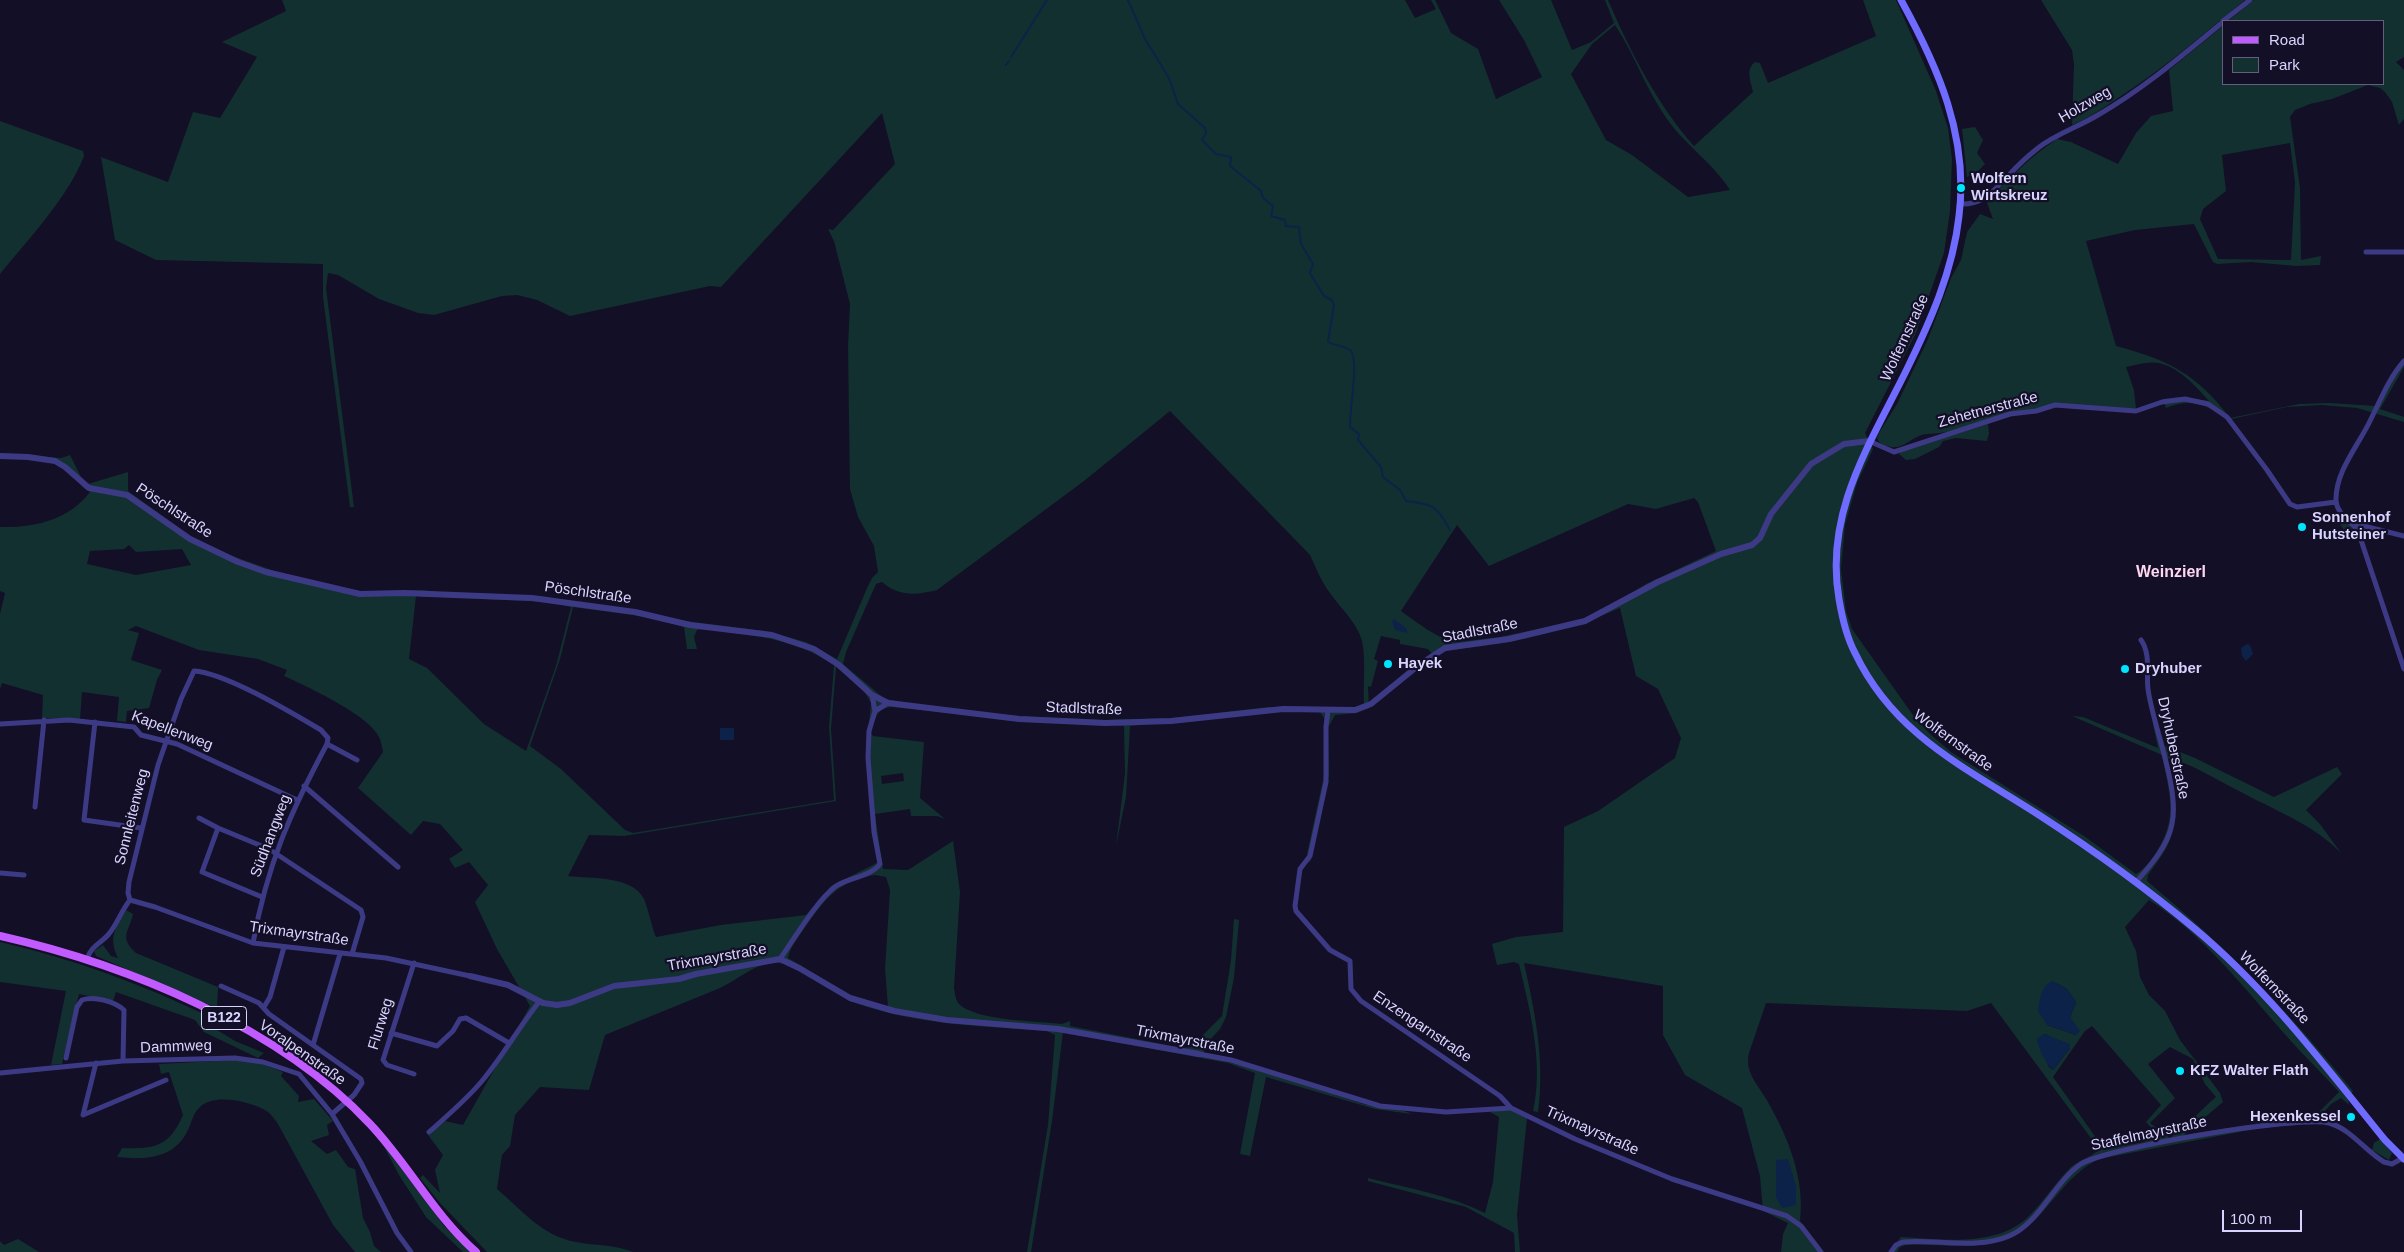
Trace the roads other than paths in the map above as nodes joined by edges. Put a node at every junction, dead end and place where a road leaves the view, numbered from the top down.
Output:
1 (1901, 0) edge
2 (2250, 0) edge
3 (2225, 20) edge
4 (2222, 23) edge
5 (1960, 204) junction
6 (2366, 252) dead end
7 (2404, 252) edge
8 (2404, 361) edge
9 (1869, 442) junction
10 (0, 456) edge
11 (2336, 502) junction
12 (2352, 523) junction
13 (2404, 536) edge
14 (2141, 640) dead end
15 (2404, 669) edge
16 (872, 695) junction
17 (888, 704) junction
18 (1328, 711) junction
19 (875, 712) junction
20 (44, 720) junction
21 (95, 722) junction
22 (0, 724) edge
23 (167, 740) junction
24 (327, 744) junction
25 (357, 760) dead end
26 (304, 786) junction
27 (297, 800) junction
28 (35, 807) dead end
29 (199, 818) dead end
30 (141, 828) junction
31 (218, 828) junction
32 (275, 853) junction
33 (398, 867) dead end
34 (0, 873) edge
35 (24, 875) dead end
36 (2136, 882) junction
37 (262, 897) junction
38 (130, 900) junction
39 (0, 936) edge
40 (253, 943) junction
41 (284, 947) junction
42 (340, 954) junction
43 (352, 954) junction
44 (87, 958) junction
45 (780, 959) junction
46 (414, 963) junction
47 (470, 976) joint
48 (222, 986) dead end
49 (539, 1002) junction
50 (264, 1007) junction
51 (392, 1033) junction
52 (509, 1044) junction
53 (313, 1045) junction
54 (1200, 1054) joint
55 (66, 1058) dead end
56 (123, 1061) junction
57 (96, 1063) junction
58 (0, 1073) edge
59 (414, 1074) dead end
60 (166, 1080) dead end
61 (347, 1102) junction
62 (1511, 1108) junction
63 (332, 1114) junction
64 (429, 1132) dead end
65 (2403, 1158) edge
66 (411, 1252) edge
67 (476, 1252) edge
68 (1821, 1252) edge
69 (1891, 1252) edge

1 - 5 main road, Wolfernstraße
2 - 3 street, Holzweg
4 - 5 street, Holzweg
5 - 9 main road, Wolfernstraße
6 - 7 street
8 - 11 street
9 - 11 street, Zehetnerstraße
9 - 18 street, Stadlstraße
9 - 36 main road, Wolfernstraße
10 - 16 street, Pöschlstraße
11 - 12 street
12 - 13 street
12 - 15 street
14 - 36 street, Dryhuberstraße
16 - 17 street, Stadlstraße
16 - 19 street
17 - 18 street, Stadlstraße
17 - 19 street
18 - 62 street, Enzengarnstraße
19 - 45 street
20 - 21 street, Kapellenweg
20 - 22 street, Kapellenweg
20 - 28 street
21 - 23 street, Kapellenweg
21 - 30 street
23 - 24 street, Sonnleitenweg
23 - 27 street, Kapellenweg
23 - 30 street, Sonnleitenweg
24 - 25 street
24 - 26 street, Südhangweg
26 - 27 street, Südhangweg
26 - 33 street
27 - 32 street, Südhangweg
29 - 31 street
30 - 38 street, Sonnleitenweg
31 - 32 street
31 - 37 street
32 - 37 street, Südhangweg
32 - 43 street
34 - 35 street
36 - 65 main road, Wolfernstraße
37 - 40 street, Südhangweg
38 - 40 street, Trixmayrstraße
38 - 44 street, Sonnleitenweg
39 - 44 main road, Voralpenstraße / B122
40 - 41 street, Trixmayrstraße
41 - 42 street, Trixmayrstraße
41 - 50 street
42 - 43 street, Trixmayrstraße
42 - 53 street
43 - 46 street, Trixmayrstraße
44 - 61 main road, Voralpenstraße / B122
45 - 49 street, Trixmayrstraße
45 - 54 street, Trixmayrstraße
46 - 47 street, Trixmayrstraße
46 - 51 street, Flurweg
47 - 49 street
48 - 50 street
49 - 52 street
50 - 53 street
51 - 52 street
51 - 59 street, Flurweg
52 - 64 street
53 - 61 street
54 - 62 street, Trixmayrstraße
55 - 56 street
56 - 57 street, Dammweg
56 - 63 street, Dammweg
57 - 58 street, Dammweg
57 - 60 street
61 - 63 street
61 - 67 main road, Voralpenstraße / B122
62 - 68 street, Trixmayrstraße
63 - 66 street
65 - 69 street, Staffelmayrstraße

